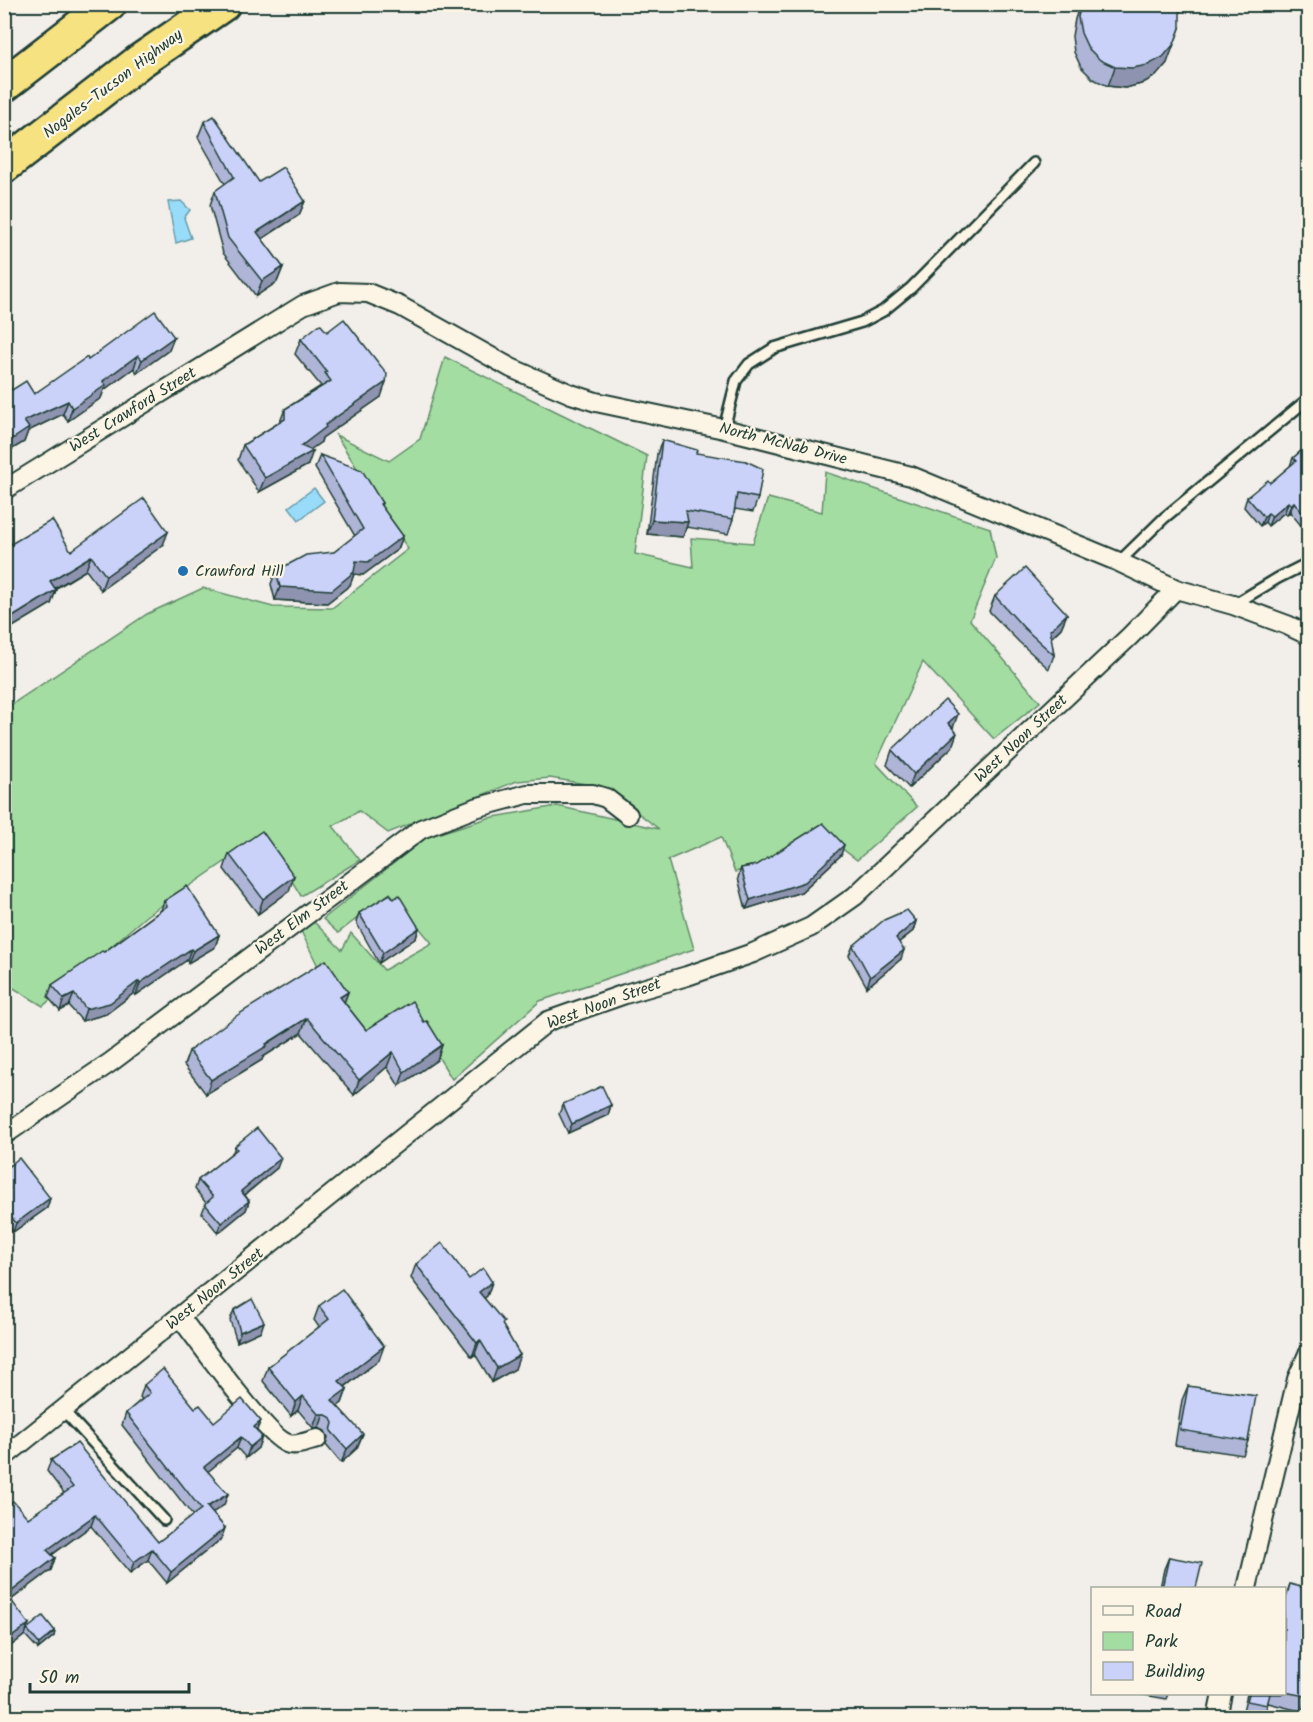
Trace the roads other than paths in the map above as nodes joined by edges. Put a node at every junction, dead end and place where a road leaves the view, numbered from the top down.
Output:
1 (102, 4) edge
2 (108, 4) edge
3 (223, 4) edge
4 (4, 68) edge
5 (4, 85) edge
6 (1034, 164) dead end
7 (4, 166) edge
8 (262, 329) joint
9 (1308, 399) edge
10 (724, 429) junction
11 (4, 490) edge
12 (1119, 562) junction
13 (1308, 563) edge
14 (1176, 590) junction
15 (1233, 605) junction
16 (1308, 635) edge
17 (628, 815) dead end
18 (4, 1135) edge
19 (180, 1317) junction
20 (1308, 1354) edge
21 (63, 1410) junction
22 (317, 1439) dead end
23 (4, 1457) edge
24 (164, 1520) dead end
25 (1247, 1587) edge
26 (1222, 1695) edge
27 (1217, 1718) edge

1 - 4 highway
2 - 5 highway
3 - 7 highway, Nogales–Tucson Highway
6 - 10 lane
8 - 10 street, North McNab Drive
8 - 11 street, West Crawford Street
9 - 12 lane
10 - 12 street, North McNab Drive
12 - 14 street, North McNab Drive
13 - 15 lane
14 - 15 street, North McNab Drive
14 - 19 street, West Noon Street
15 - 16 street, North McNab Drive
17 - 18 street, West Elm Street
19 - 21 street, West Noon Street
19 - 22 street
20 - 25 street
21 - 23 street, West Noon Street
21 - 24 lane
26 - 27 street

